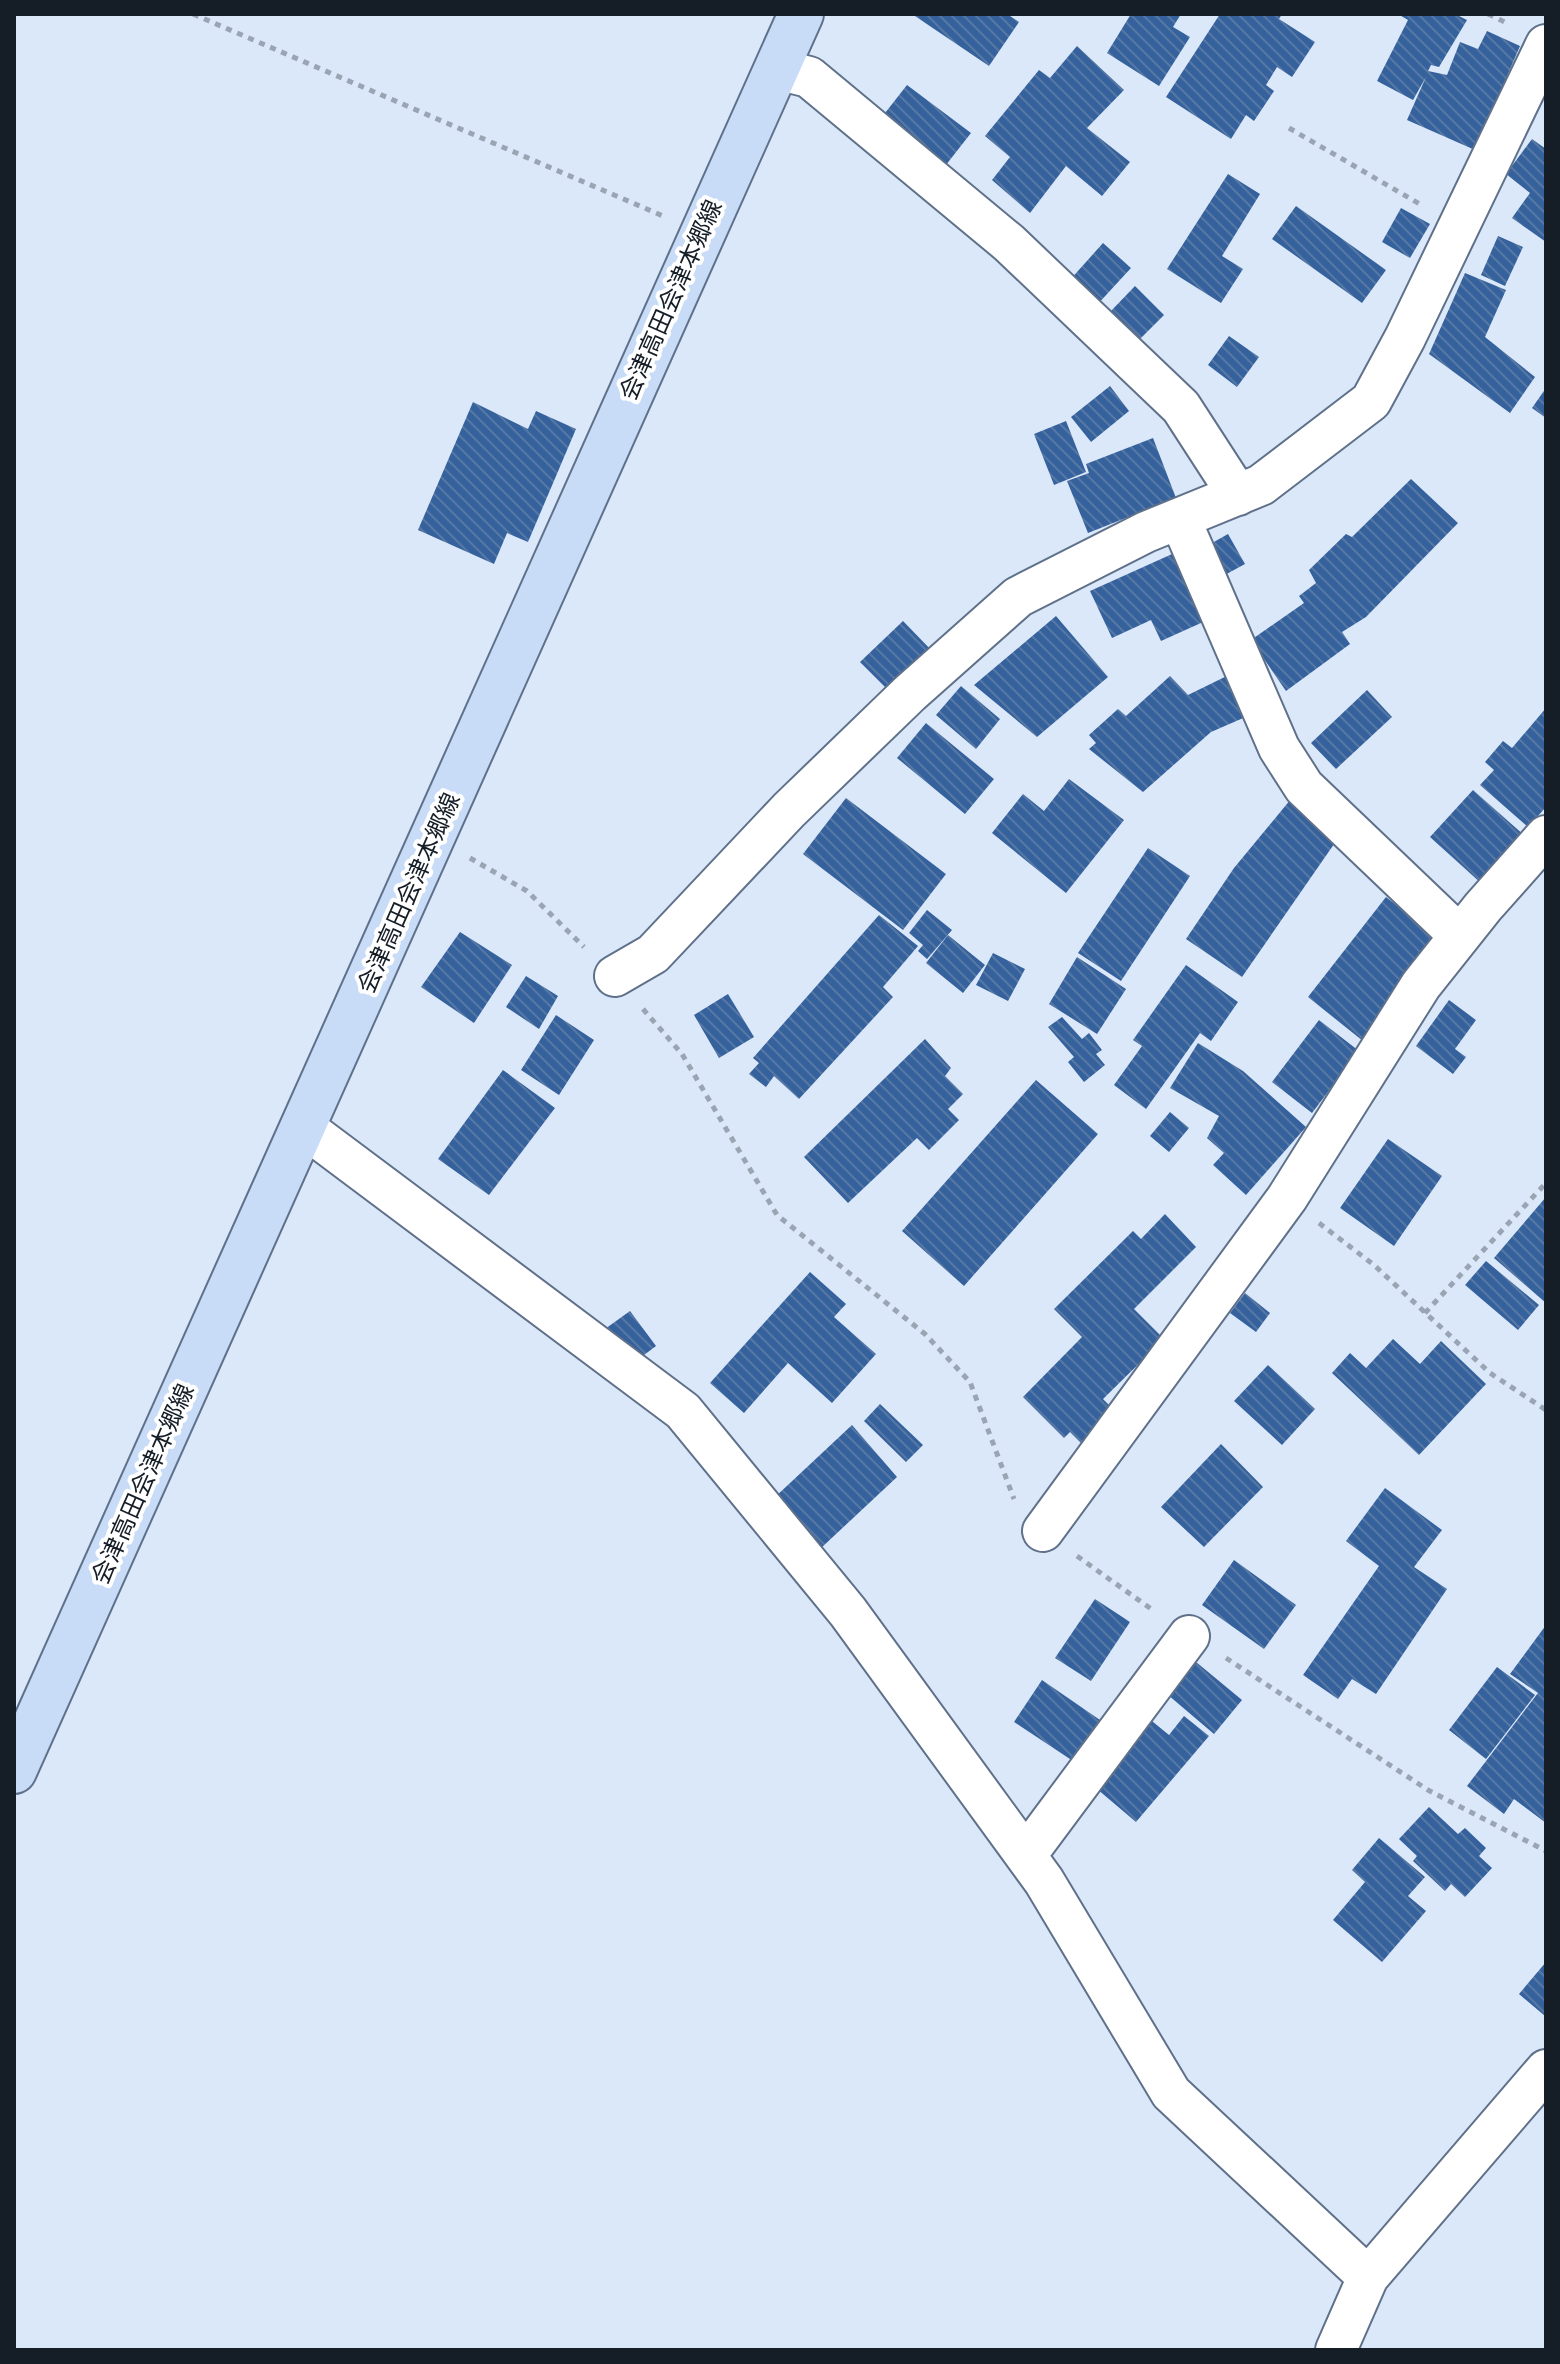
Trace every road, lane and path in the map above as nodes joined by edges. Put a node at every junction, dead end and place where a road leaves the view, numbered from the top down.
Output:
1 (193, 14) edge
2 (801, 14) edge
3 (1546, 45) edge
4 (777, 69) junction
5 (1532, 113) edge
6 (1289, 128) dead end
7 (1459, 227) junction
8 (701, 232) junction
9 (1238, 495) junction
10 (1180, 519) junction
11 (1546, 836) edge
12 (435, 837) junction
13 (1460, 936) junction
14 (615, 976) junction
15 (305, 1128) junction
16 (1546, 1183) edge
17 (1287, 1198) junction
18 (1425, 1313) junction
19 (1546, 1410) edge
20 (1043, 1531) junction
21 (1189, 1636) junction
22 (14, 1771) edge
23 (1546, 1851) edge
24 (1026, 1855) junction
25 (1546, 2070) edge
26 (1368, 2277) junction
27 (1336, 2350) edge

1 - 8 path
2 - 4 main road, 会津高田会津本郷線
3 - 5 street
4 - 8 main road, 会津高田会津本郷線
4 - 9 street
5 - 7 street
6 - 7 path
7 - 9 street
8 - 12 main road, 会津高田会津本郷線
9 - 10 street
10 - 13 street
10 - 14 street
11 - 13 street
12 - 14 path
12 - 15 main road, 会津高田会津本郷線
13 - 17 street
14 - 20 path
15 - 22 main road, 会津高田会津本郷線
15 - 24 street
16 - 18 path
17 - 18 path
17 - 20 street
18 - 19 path
20 - 21 path
21 - 23 path
21 - 24 street
24 - 26 street
25 - 26 street
26 - 27 street

